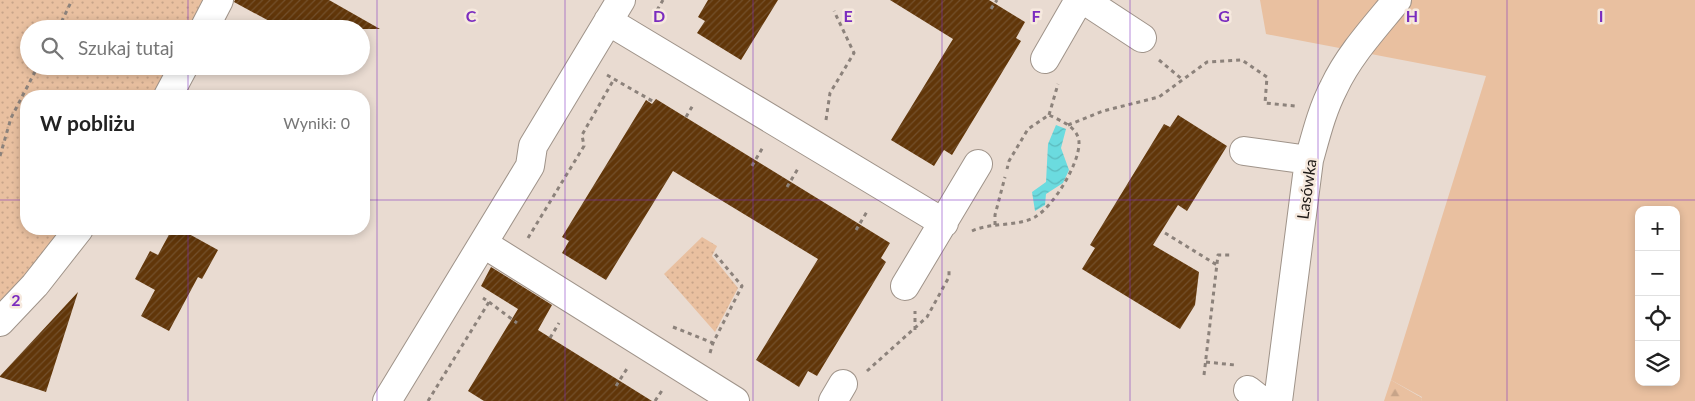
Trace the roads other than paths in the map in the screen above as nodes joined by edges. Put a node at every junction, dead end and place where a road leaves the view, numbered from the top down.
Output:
1 (219, 0) edge
2 (1079, 0) edge
3 (1084, 0) edge
4 (1397, 0) edge
5 (614, 11) edge
6 (209, 20) edge
7 (1142, 38) dead end
8 (1045, 59) dead end
9 (179, 75) edge
10 (171, 90) edge
11 (1244, 151) dead end
12 (1309, 160) junction
13 (978, 164) dead end
14 (944, 222) junction
15 (74, 235) edge
16 (484, 244) junction
17 (905, 286) dead end
18 (0, 322) edge
19 (387, 401) edge
20 (734, 401) edge
21 (1278, 401) edge

1 - 6 street
2 - 8 street
3 - 7 street
4 - 12 street, Lasówka
5 - 14 street
5 - 16 street
9 - 10 street
11 - 12 street
12 - 21 street, Lasówka
13 - 14 street
14 - 17 street
15 - 18 street
16 - 19 street
16 - 20 street

